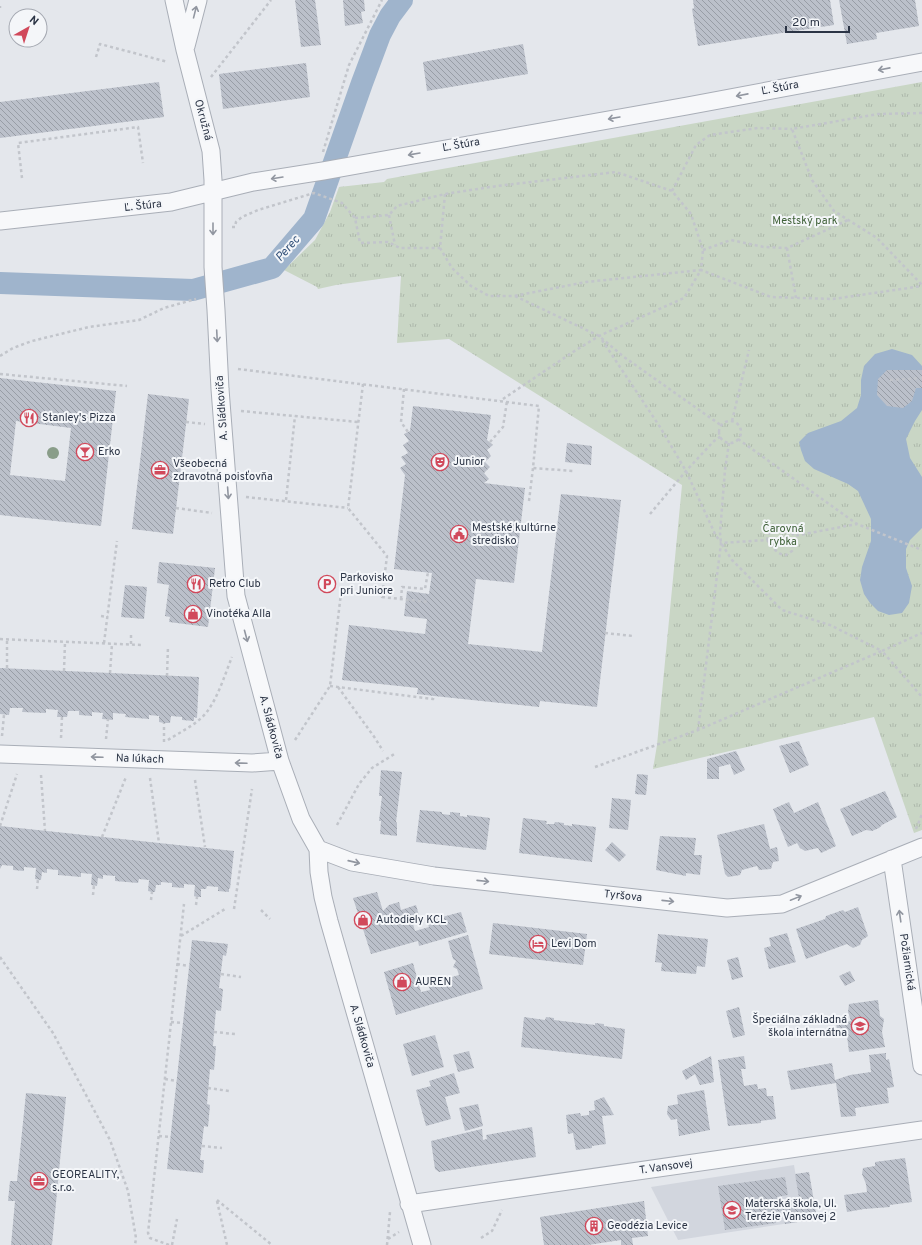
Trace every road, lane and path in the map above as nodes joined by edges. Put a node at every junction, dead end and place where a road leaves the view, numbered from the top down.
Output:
1 (174, 0) edge
2 (198, 0) edge
3 (270, 0) edge
4 (382, 0) edge
5 (185, 50) junction
6 (96, 58) dead end
7 (922, 62) edge
8 (171, 63) dead end
9 (210, 78) dead end
10 (922, 113) edge
11 (792, 129) junction
12 (326, 144) dead end
13 (144, 163) dead end
14 (22, 178) dead end
15 (213, 191) junction
16 (672, 191) junction
17 (444, 194) junction
18 (389, 215) junction
19 (355, 218) junction
20 (849, 220) junction
21 (0, 221) edge
22 (235, 227) dead end
23 (395, 245) junction
24 (440, 248) junction
25 (787, 248) junction
26 (703, 250) junction
27 (701, 270) junction
28 (922, 285) edge
29 (514, 296) junction
30 (209, 297) junction
31 (796, 298) junction
32 (599, 336) junction
33 (749, 350) dead end
34 (0, 356) edge
35 (238, 369) dead end
36 (0, 374) edge
37 (922, 378) edge
38 (890, 380) dead end
39 (363, 384) junction
40 (126, 386) dead end
41 (404, 389) junction
42 (500, 401) junction
43 (507, 401) junction
44 (239, 411) dead end
45 (295, 416) junction
46 (732, 421) junction
47 (186, 422) dead end
48 (358, 422) junction
49 (209, 425) dead end
50 (722, 426) junction
51 (408, 432) dead end
52 (721, 436) junction
53 (738, 439) junction
54 (490, 442) dead end
55 (729, 443) junction
56 (533, 468) junction
57 (573, 471) dead end
58 (686, 471) junction
59 (242, 496) dead end
60 (286, 500) junction
61 (529, 501) dead end
62 (176, 508) dead end
63 (348, 508) junction
64 (214, 513) dead end
65 (650, 514) dead end
66 (857, 524) junction
67 (794, 536) junction
68 (767, 540) junction
69 (117, 541) dead end
70 (721, 543) junction
71 (922, 550) edge
72 (428, 572) dead end
73 (341, 593) dead end
74 (401, 599) junction
75 (428, 602) dead end
76 (101, 616) dead end
77 (108, 617) junction
78 (605, 633) dead end
79 (922, 633) edge
80 (131, 635) dead end
81 (633, 636) dead end
82 (0, 639) edge
83 (7, 640) junction
84 (65, 642) junction
85 (104, 643) junction
86 (112, 644) junction
87 (131, 644) junction
88 (142, 645) dead end
89 (168, 646) dead end
90 (882, 650) junction
91 (232, 657) dead end
92 (6, 668) dead end
93 (64, 671) dead end
94 (110, 673) dead end
95 (167, 676) dead end
96 (330, 686) junction
97 (338, 687) junction
98 (434, 696) dead end
99 (922, 697) edge
100 (4, 715) dead end
101 (62, 717) dead end
102 (108, 719) dead end
103 (164, 722) dead end
104 (698, 730) junction
105 (60, 742) dead end
106 (164, 742) junction
107 (293, 743) dead end
108 (106, 744) dead end
109 (1, 746) edge
110 (163, 747) dead end
111 (383, 751) dead end
112 (277, 753) junction
113 (396, 753) dead end
114 (595, 767) dead end
115 (19, 769) dead end
116 (40, 771) dead end
117 (127, 775) dead end
118 (150, 776) dead end
119 (195, 778) dead end
120 (252, 789) dead end
121 (922, 814) edge
122 (337, 825) dead end
123 (0, 826) edge
124 (45, 831) dead end
125 (102, 837) dead end
126 (918, 840) edge
127 (159, 843) dead end
128 (205, 847) dead end
129 (318, 849) junction
130 (892, 859) junction
131 (38, 879) dead end
132 (94, 885) dead end
133 (37, 889) dead end
134 (152, 892) dead end
135 (93, 895) dead end
136 (197, 897) dead end
137 (151, 900) dead end
138 (184, 904) dead end
139 (196, 905) dead end
140 (225, 909) dead end
141 (234, 909) dead end
142 (260, 910) dead end
143 (270, 919) dead end
144 (180, 936) junction
145 (0, 957) edge
146 (177, 964) junction
147 (190, 966) dead end
148 (221, 974) dead end
149 (241, 977) dead end
150 (171, 1022) junction
151 (183, 1023) dead end
152 (214, 1032) dead end
153 (235, 1034) dead end
154 (922, 1066) edge
155 (165, 1079) junction
156 (177, 1081) dead end
157 (208, 1088) dead end
158 (229, 1090) dead end
159 (922, 1130) edge
160 (159, 1136) junction
161 (171, 1137) dead end
162 (202, 1146) dead end
163 (222, 1148) dead end
164 (410, 1204) junction
165 (391, 1209) dead end
166 (502, 1209) dead end
167 (177, 1219) dead end
168 (403, 1230) dead end
169 (480, 1238) dead end
170 (388, 1240) junction
171 (135, 1245) edge
172 (170, 1245) edge
173 (227, 1245) edge
174 (272, 1245) edge
175 (387, 1245) edge
176 (422, 1245) edge

1 - 5 street, Okružná
5 -> 2 street, Okružná
3 - 9 path
4 - 12 path
5 - 15 street, Okružná
6 - 8 path
7 -> 15 street, Ľ. Štúra
10 - 11 path
11 - 16 path
11 - 20 path
13 - 14 path
15 - 21 street, Ľ. Štúra
15 -> 30 street, A. Sládkoviča
16 - 17 path
16 - 26 path
17 - 18 path
17 - 24 path
18 - 19 path
18 - 23 path
19 - 22 path
19 - 23 path
20 - 25 path
20 - 28 path
23 - 24 path
24 - 29 path
25 - 26 path
25 - 31 path
26 - 27 path
27 - 29 path
27 - 31 path
27 - 32 path
28 - 31 path
29 - 32 path
30 - 34 path
30 -> 112 street, A. Sládkoviča
32 - 42 path
32 - 50 path
32 - 58 path
33 - 46 path
35 - 39 path
36 - 40 path
37 - 38 path
39 - 41 path
39 - 48 path
41 - 42 path
41 - 51 path
42 - 43 path
43 - 54 path
43 - 56 path
44 - 45 path
45 - 48 path
45 - 60 path
46 - 50 path
46 - 53 path
47 - 49 path
48 - 63 path
50 - 52 path
52 - 55 path
52 - 58 path
53 - 55 path
53 - 66 path
55 - 70 path
56 - 57 path
56 - 61 path
58 - 65 path
58 - 70 path
59 - 60 path
60 - 63 path
62 - 64 path
63 - 74 path
66 - 67 path
66 - 71 path
67 - 68 path
67 - 68 path
68 - 70 path
69 - 77 path
70 - 90 path
70 - 104 path
72 - 74 path
73 - 96 path
74 - 75 path
76 - 77 path
77 - 85 path
78 - 81 path
79 - 90 path
80 - 87 path
82 - 83 path
83 - 84 path
83 - 92 path
84 - 85 path
84 - 93 path
85 - 86 path
86 - 87 path
86 - 94 path
87 - 88 path
89 - 95 path
90 - 99 path
90 - 104 path
91 - 106 path
96 - 97 path
96 - 107 path
97 - 98 path
97 - 111 path
100 - 109 path
101 - 105 path
102 - 108 path
103 - 106 path
104 - 114 path
106 - 110 path
112 -> 109 street, Na lúkach
112 - 129 street, A. Sládkoviča
113 - 122 path
115 - 123 path
116 - 124 path
117 - 125 path
118 - 127 path
119 - 128 path
120 - 141 path
121 - 126 path
126 - 130 street, Tyršova
129 -> 130 street, Tyršova
129 - 164 street, A. Sládkoviča
154 -> 130 street, Požiarnická
131 - 133 path
132 - 135 path
134 - 137 path
136 - 139 path
138 - 144 path
140 - 144 path
142 - 143 path
144 - 146 path
145 - 171 path
146 - 147 path
146 - 150 path
148 - 149 path
150 - 151 path
150 - 155 path
152 - 153 path
155 - 156 path
155 - 160 path
157 - 158 path
159 - 164 street, T. Vansovej
160 - 161 path
160 - 172 path
162 - 163 path
164 - 176 street, A. Sládkoviča
165 - 170 path
166 - 169 path
167 - 172 path
168 - 170 path
170 - 175 path
173 - 174 path

